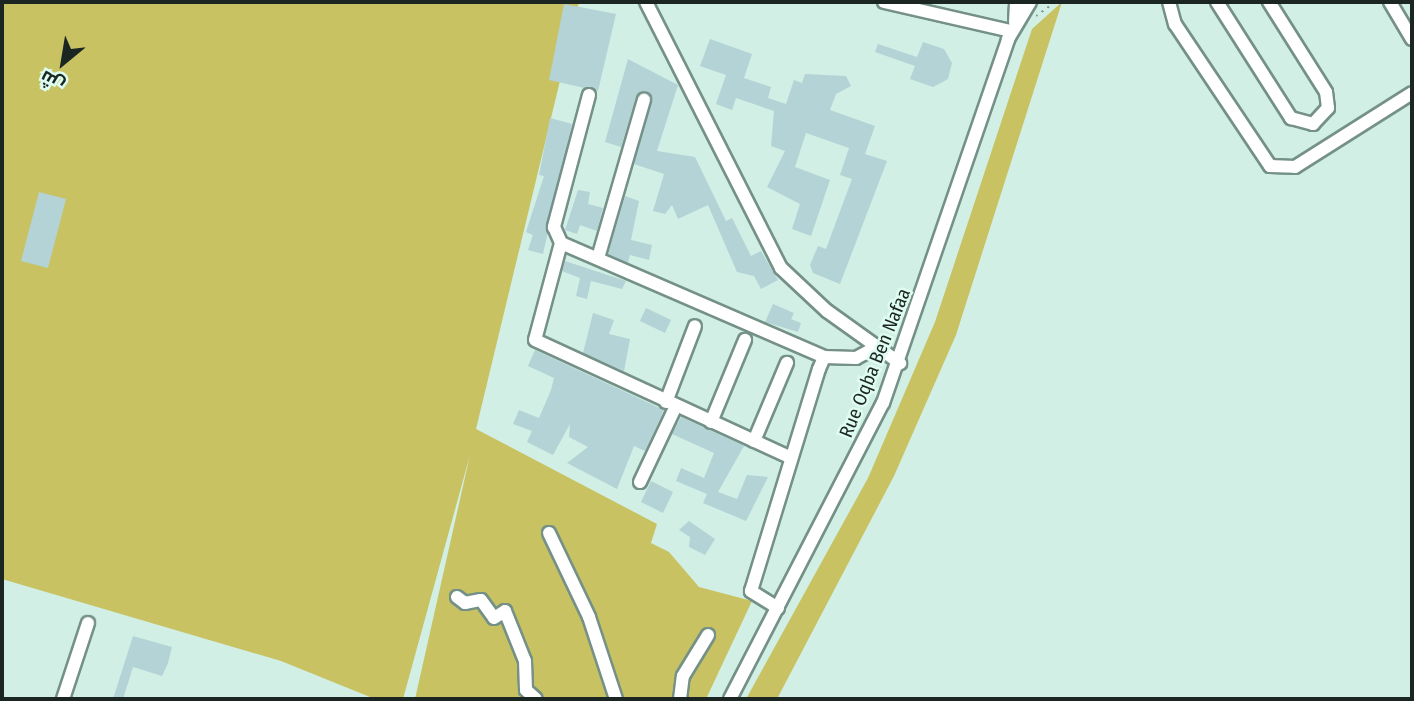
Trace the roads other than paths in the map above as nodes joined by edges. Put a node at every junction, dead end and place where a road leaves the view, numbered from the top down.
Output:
1 (884, 2) edge
2 (1016, 2) edge
3 (1030, 2) edge
4 (1170, 2) edge
5 (1217, 2) edge
6 (1269, 2) edge
7 (1390, 2) edge
8 (649, 3) edge
9 (1013, 27) junction
10 (1412, 39) edge
11 (1412, 93) edge
12 (589, 94) dead end
13 (644, 100) dead end
14 (561, 243) junction
15 (598, 258) junction
16 (695, 326) dead end
17 (745, 340) dead end
18 (875, 348) junction
19 (824, 357) junction
20 (787, 363) dead end
21 (900, 363) junction
22 (671, 404) junction
23 (711, 422) junction
24 (754, 441) junction
25 (791, 458) junction
26 (640, 482) dead end
27 (549, 533) dead end
28 (457, 597) dead end
29 (778, 608) junction
30 (88, 623) dead end
31 (708, 635) dead end
32 (63, 699) edge
33 (536, 699) edge
34 (616, 699) edge
35 (680, 699) edge
36 (730, 699) edge

1 - 9 street
2 - 9 street, Rue Oqba Ben Nafaa
3 - 9 street, Rue Oqba Ben Nafaa
4 - 11 street
5 - 6 street
7 - 10 street
8 - 18 street
9 - 21 street, Rue Oqba Ben Nafaa
12 - 14 street
13 - 15 street
14 - 15 street
14 - 22 street
15 - 19 street
16 - 22 street
17 - 23 street
18 - 19 street
18 - 21 street
19 - 25 street
20 - 24 street
21 - 29 street, Rue Oqba Ben Nafaa
22 - 23 street
22 - 26 street
23 - 24 street
24 - 25 street
25 - 29 street
27 - 34 street
28 - 33 street
29 - 36 street, Rue Oqba Ben Nafaa
30 - 32 street
31 - 35 street

